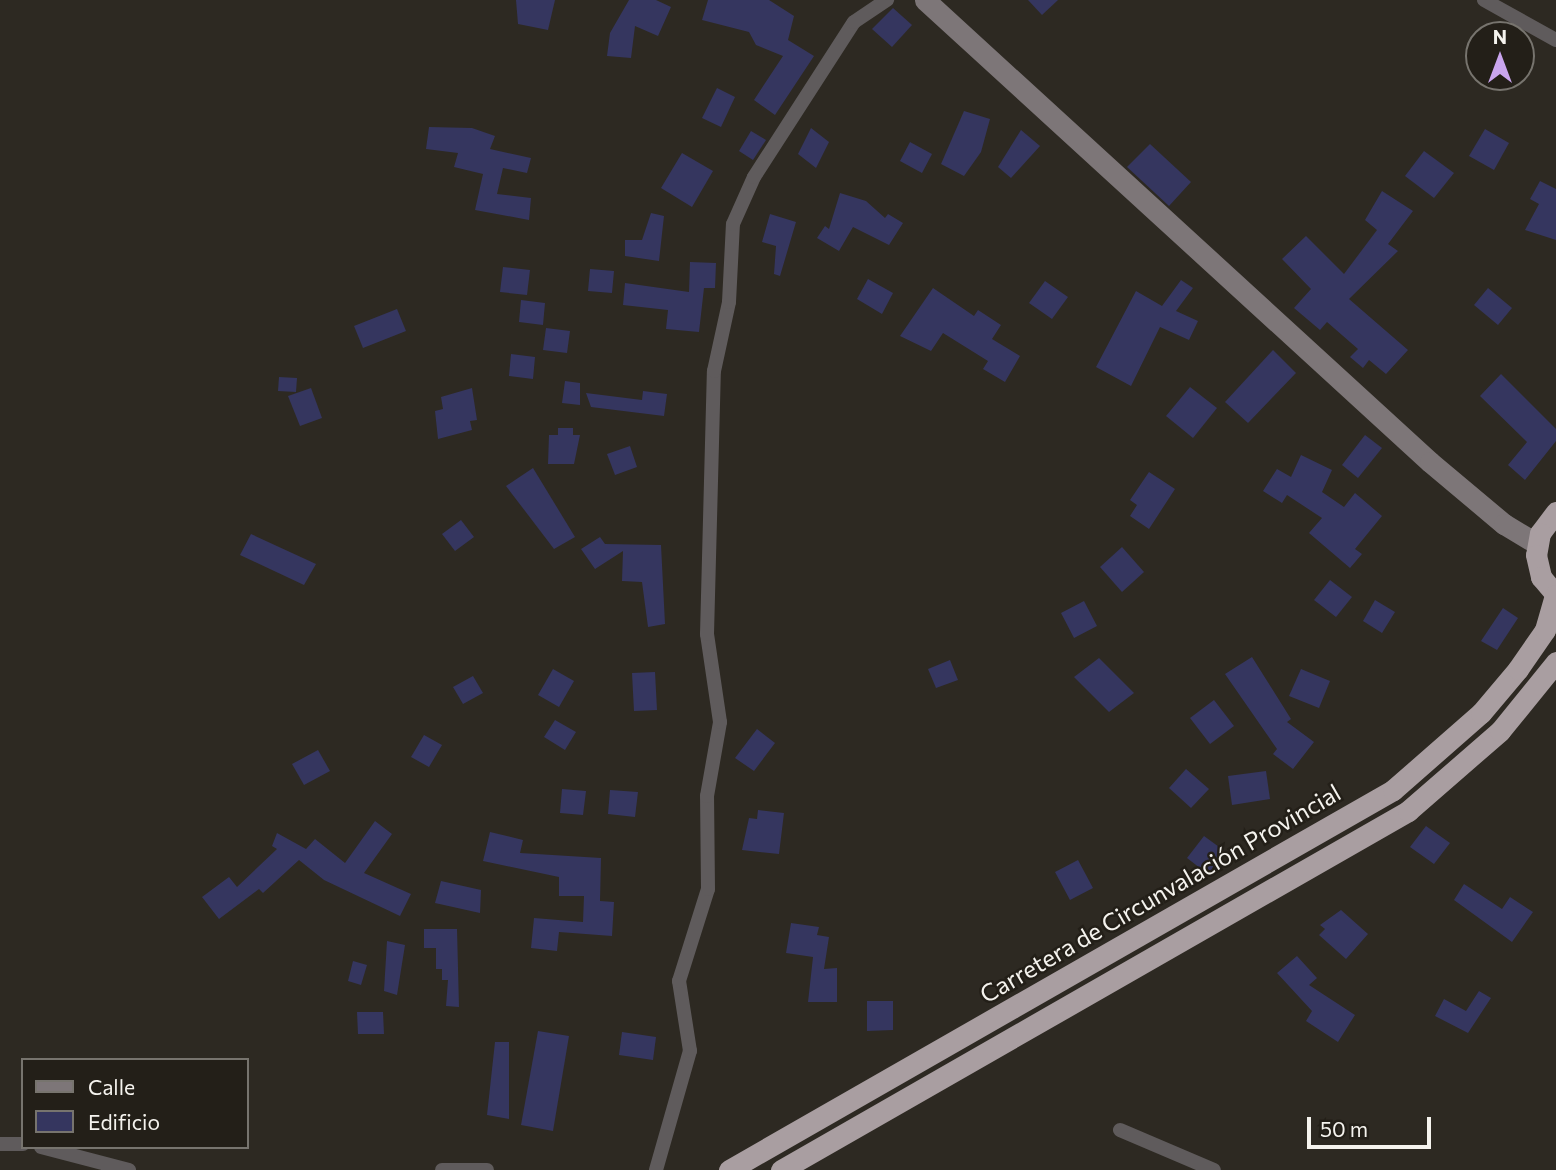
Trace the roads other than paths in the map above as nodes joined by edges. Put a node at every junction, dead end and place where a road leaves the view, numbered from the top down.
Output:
1 (887, 0) edge
2 (925, 0) edge
3 (1484, 0) edge
4 (1556, 40) edge
5 (1556, 512) edge
6 (1537, 544) junction
7 (1556, 595) edge
8 (1556, 662) edge
9 (1120, 1129) dead end
10 (0, 1144) edge
11 (21, 1144) edge
12 (49, 1149) edge
13 (129, 1170) edge
14 (442, 1170) edge
15 (487, 1170) edge
16 (656, 1170) edge
17 (729, 1170) edge
18 (781, 1170) edge
19 (1214, 1170) edge

1 - 16 street
2 - 6 street
3 - 4 street
5 - 6 highway
6 - 7 highway
7 - 17 highway, Carretera de Circunvalación Provincial
8 - 18 highway, Carretera de Circunvalación Provincial
9 - 19 street
10 - 11 street
12 - 13 street
14 - 15 street

